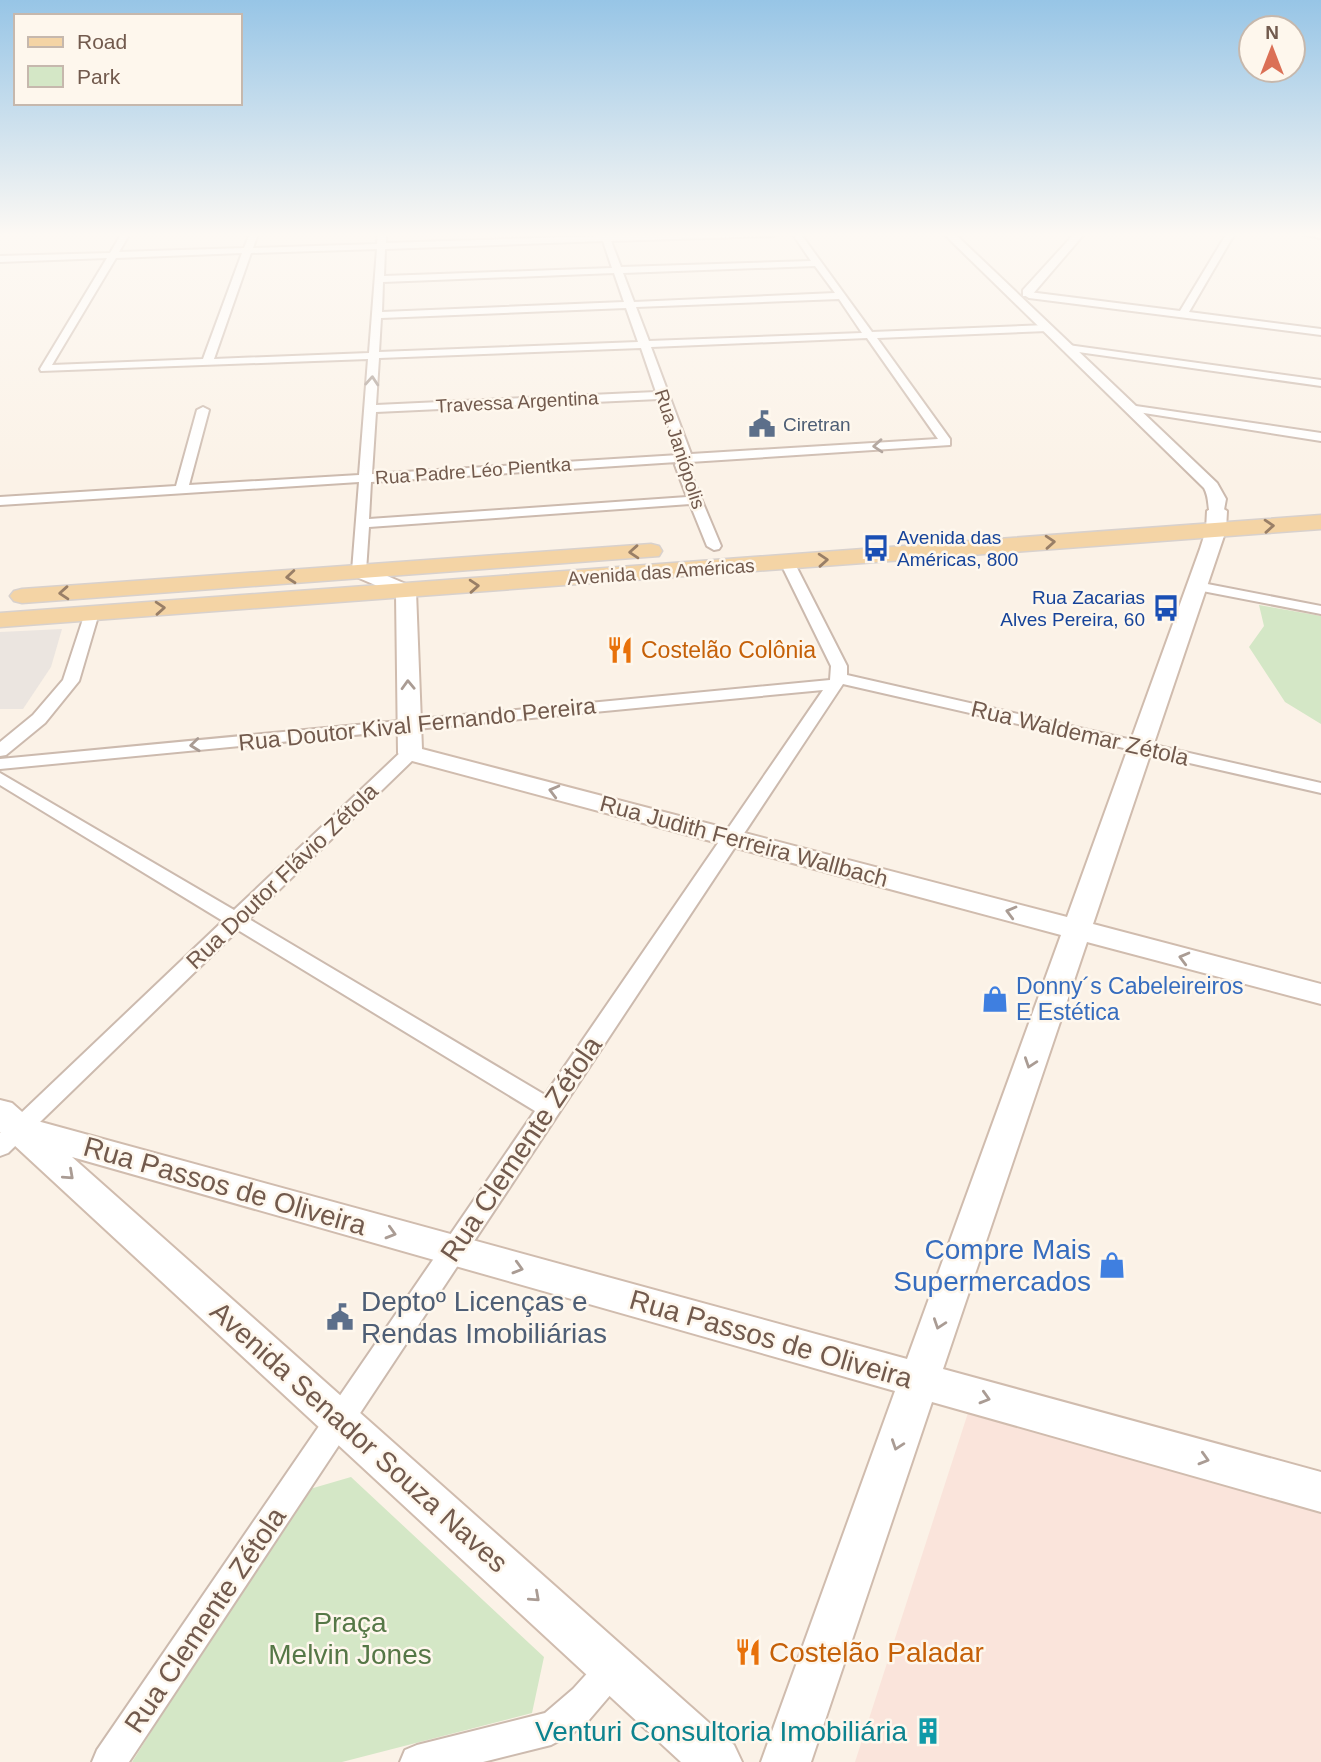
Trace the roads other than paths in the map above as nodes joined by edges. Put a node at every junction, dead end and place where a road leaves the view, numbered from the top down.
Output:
1 (77, 315) edge
2 (224, 315) edge
3 (377, 315) edge
4 (634, 315) edge
5 (856, 315) edge
6 (1036, 315) edge
7 (1185, 315) edge
8 (1047, 328) junction
9 (1321, 332) edge
10 (870, 335) junction
11 (645, 345) junction
12 (1068, 348) junction
13 (374, 356) junction
14 (208, 363) junction
15 (1321, 383) edge
16 (663, 395) junction
17 (1129, 408) junction
18 (370, 409) junction
19 (203, 410) dead end
20 (1321, 437) edge
21 (686, 458) junction
22 (366, 478) junction
23 (182, 489) junction
24 (695, 500) junction
25 (0, 501) edge
26 (1321, 503) edge
27 (1217, 520) junction
28 (1321, 522) edge
29 (362, 523) junction
30 (713, 546) junction
31 (787, 562) junction
32 (359, 571) junction
33 (1197, 586) junction
34 (406, 591) junction
35 (0, 598) edge
36 (1321, 610) edge
37 (92, 613) junction
38 (0, 620) edge
39 (836, 681) junction
40 (410, 725) junction
41 (1141, 747) junction
42 (0, 751) edge
43 (410, 753) junction
44 (0, 764) edge
45 (0, 778) edge
46 (1321, 788) edge
47 (730, 838) junction
48 (236, 920) junction
49 (1077, 930) junction
50 (1321, 994) edge
51 (548, 1108) junction
52 (6, 1129) edge
53 (452, 1250) junction
54 (919, 1380) junction
55 (339, 1419) junction
56 (1321, 1492) edge
57 (614, 1668) junction
58 (109, 1762) edge
59 (417, 1762) edge
60 (717, 1762) edge
61 (786, 1762) edge

1 - 14 street
2 - 14 street
3 - 13 street
4 - 11 street, Rua Janiópolis
5 - 10 street
6 - 8 street
7 - 9 street
8 - 10 street
8 - 12 street
10 - 11 street
10 -> 21 street, Rua Padre Léo Pientka
11 - 13 street
11 - 16 street, Rua Janiópolis
12 - 15 street
12 - 17 street
13 - 14 street
18 -> 13 street
16 - 18 street, Travessa Argentina
16 - 21 street, Rua Janiópolis
17 - 20 street
17 - 27 street
18 - 22 street
19 - 23 street
21 - 22 street, Rua Padre Léo Pientka
21 - 24 street, Rua Janiópolis
22 - 23 street, Rua Padre Léo Pientka
22 - 29 street
23 - 25 street, Rua Padre Léo Pientka
24 - 29 street
24 - 30 street, Rua Janiópolis
26 - 27 main road, Avenida das Américas
27 -> 28 main road, Avenida das Américas
27 - 30 main road, Avenida das Américas
31 -> 27 main road, Avenida das Américas
27 - 33 main road
29 - 32 street
30 -> 32 main road, Avenida das Américas
34 -> 31 main road, Avenida das Américas
31 - 39 street
32 - 34 main road
32 -> 35 main road, Avenida das Américas
33 - 36 street
33 - 41 main road
37 -> 34 main road, Avenida das Américas
40 -> 34 main road
37 - 38 main road, Avenida das Américas
37 - 42 street
39 - 40 street, Rua Doutor Kival Fernando Pereira
39 - 41 street, Rua Waldemar Zétola
39 - 47 street, Rua Clemente Zétola
40 - 43 main road
40 -> 44 street, Rua Doutor Kival Fernando Pereira
41 - 46 street, Rua Waldemar Zétola
41 - 49 main road
47 -> 43 main road, Rua Judith Ferreira Wallbach
43 - 48 street, Rua Doutor Flávio Zétola
45 - 48 street
49 -> 47 main road, Rua Judith Ferreira Wallbach
47 - 51 street, Rua Clemente Zétola
48 - 51 street
48 - 52 street, Rua Doutor Flávio Zétola
50 -> 49 main road, Rua Judith Ferreira Wallbach
49 -> 54 main road
51 - 53 street, Rua Clemente Zétola
52 -> 53 main road, Rua Passos de Oliveira
52 -> 55 main road, Avenida Senador Souza Naves
53 -> 54 main road, Rua Passos de Oliveira
53 - 55 street, Rua Clemente Zétola
54 -> 56 main road, Rua Passos de Oliveira
54 -> 61 main road
55 -> 57 main road, Avenida Senador Souza Naves
55 - 58 street, Rua Clemente Zétola
57 - 59 street
57 - 60 main road, Avenida Senador Souza Naves

